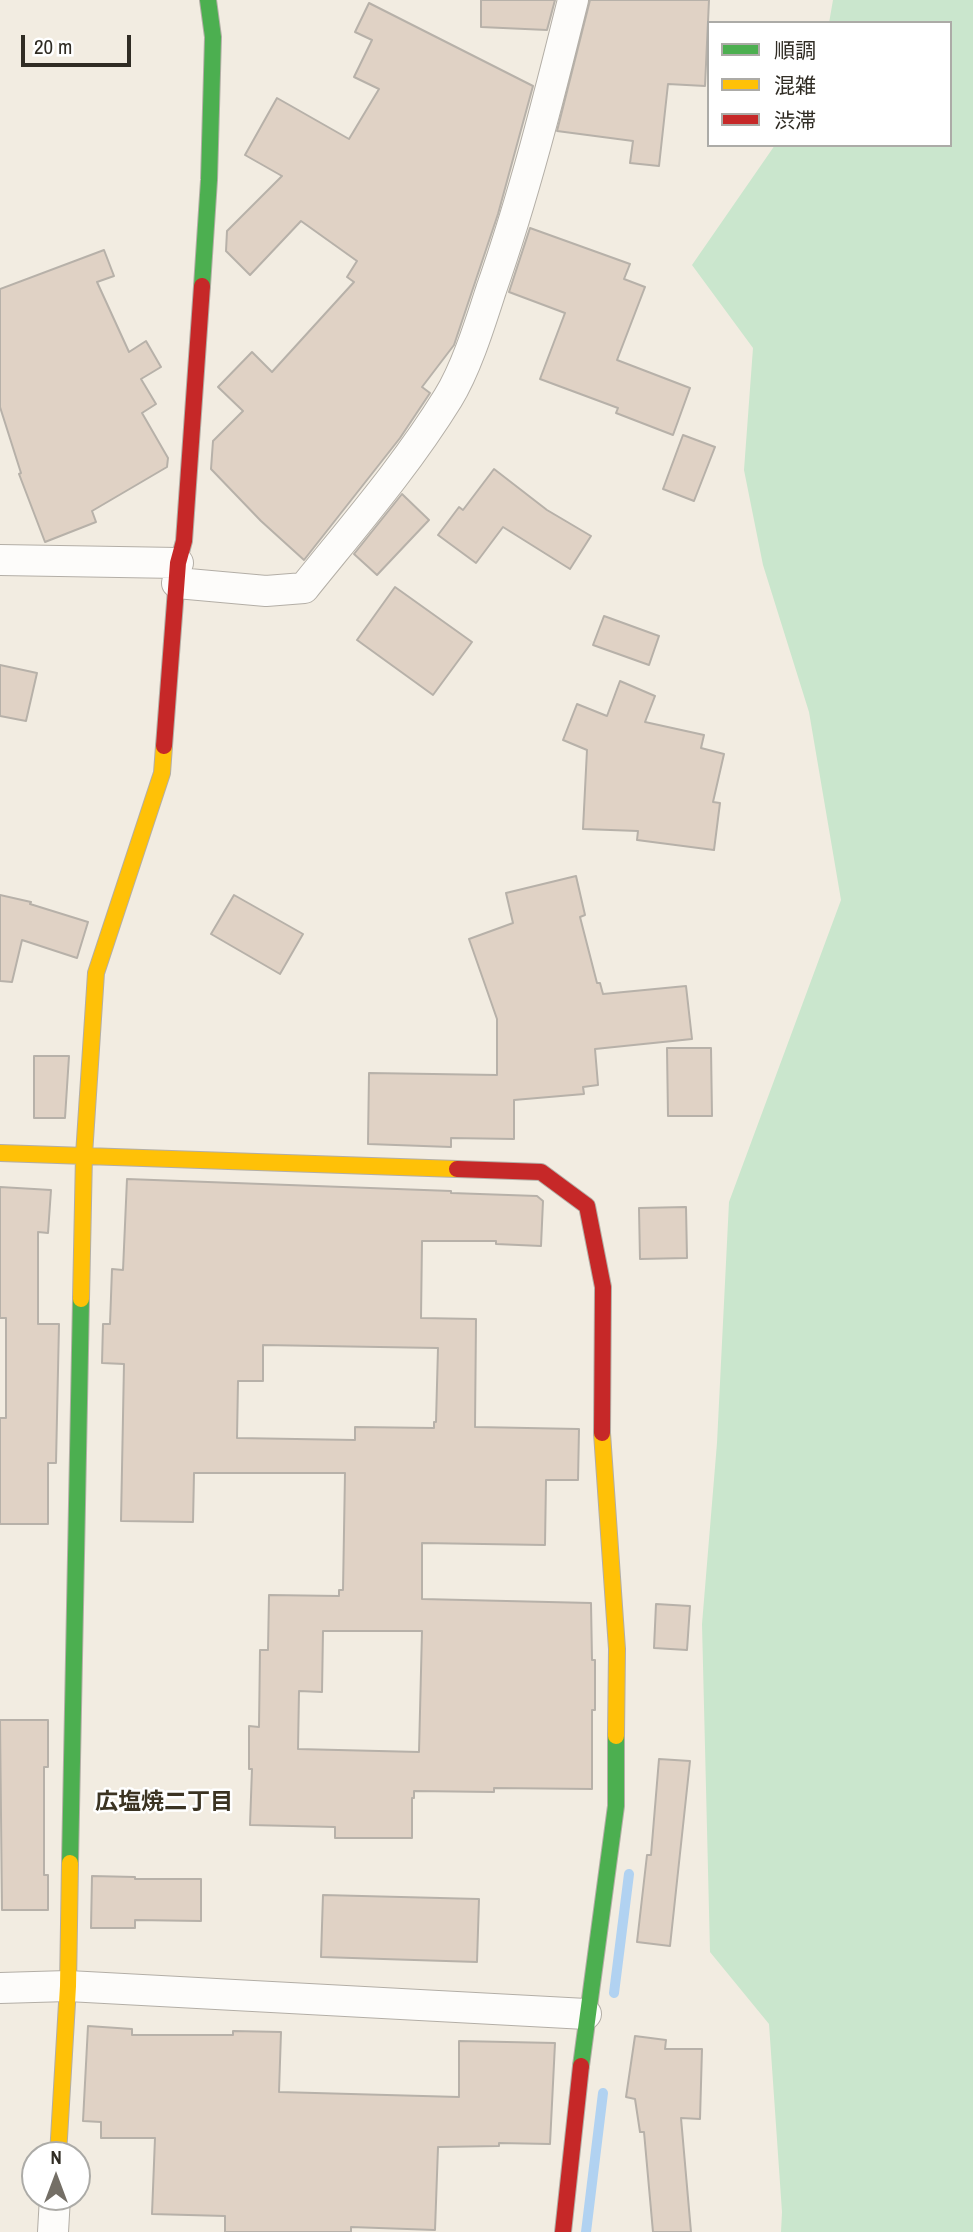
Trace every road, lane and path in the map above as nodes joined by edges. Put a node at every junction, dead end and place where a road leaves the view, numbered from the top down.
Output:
1 (208, 0) edge
2 (573, 0) edge
3 (0, 560) edge
4 (178, 573) junction
5 (0, 1153) edge
6 (84, 1155) junction
7 (68, 1986) junction
8 (0, 1988) edge
9 (586, 2014) junction
10 (59, 2141) edge
11 (54, 2211) edge
12 (53, 2232) edge
13 (563, 2232) edge

1 - 4 street
2 - 4 street
3 - 4 street
4 - 6 street
5 - 6 street
6 - 7 street
6 - 9 street
7 - 8 street
7 - 9 street
7 - 10 street
9 - 13 street
11 - 12 street

